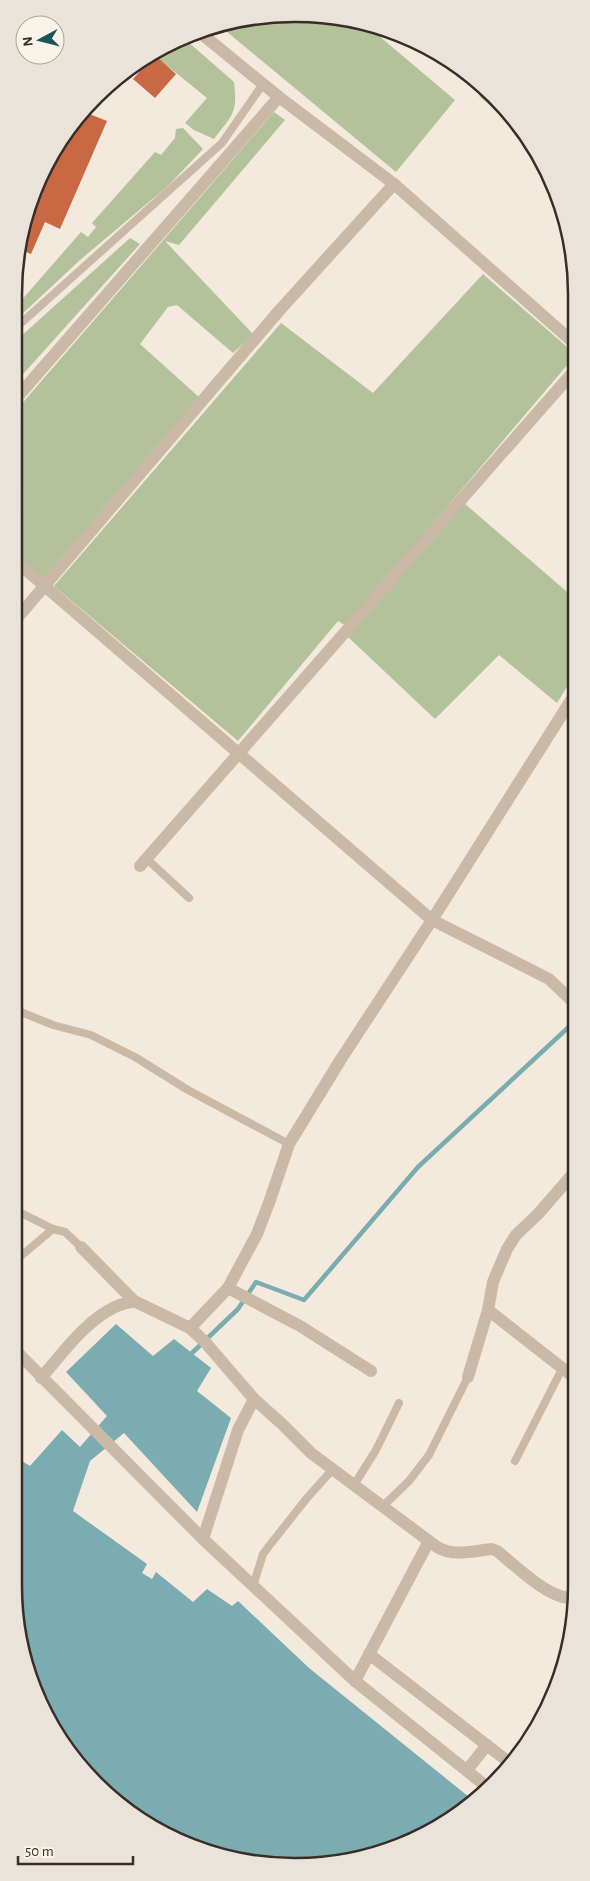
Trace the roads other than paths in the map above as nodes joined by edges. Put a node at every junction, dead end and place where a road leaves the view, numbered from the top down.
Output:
1 (206, 37) edge
2 (264, 84) junction
3 (279, 97) junction
4 (394, 184) junction
5 (22, 322) edge
6 (568, 339) edge
7 (568, 378) edge
8 (22, 392) edge
9 (22, 567) edge
10 (44, 587) junction
11 (22, 612) edge
12 (568, 705) edge
13 (240, 754) junction
14 (143, 863) joint
15 (189, 898) dead end
16 (432, 920) junction
17 (568, 997) edge
18 (22, 1012) edge
19 (288, 1144) junction
20 (568, 1179) edge
21 (22, 1214) edge
22 (53, 1229) junction
23 (81, 1247) joint
24 (22, 1255) edge
25 (228, 1288) junction
26 (134, 1301) junction
27 (488, 1310) junction
28 (190, 1328) junction
29 (22, 1358) edge
30 (371, 1371) dead end
31 (567, 1372) edge
32 (468, 1377) joint
33 (41, 1378) junction
34 (254, 1400) junction
35 (399, 1403) dead end
36 (515, 1461) dead end
37 (332, 1470) junction
38 (354, 1485) junction
39 (383, 1506) junction
40 (203, 1540) junction
41 (429, 1541) junction
42 (253, 1586) junction
43 (567, 1597) edge
44 (369, 1654) junction
45 (355, 1681) junction
46 (487, 1745) junction
47 (505, 1759) edge
48 (467, 1770) junction
49 (483, 1784) edge

1 - 2 street
2 - 3 street
2 - 5 lane
3 - 4 street
3 - 8 street
4 - 6 street
4 - 10 street
7 - 13 street
9 - 10 street
10 - 11 street
10 - 13 street
12 - 16 street
13 - 14 street
13 - 16 street
14 - 15 lane
16 - 17 street
16 - 19 street
18 - 19 lane
19 - 25 street
20 - 27 street
21 - 22 lane
22 - 23 lane
22 - 24 lane
23 - 26 street
25 - 28 street
25 - 30 street
26 - 28 street
26 - 33 street
27 - 31 street
27 - 32 street
28 - 34 street
29 - 33 street
31 - 36 lane
32 - 39 lane
33 - 40 street
34 - 37 street
34 - 40 street
35 - 38 lane
37 - 38 street
37 - 42 lane
38 - 39 street
39 - 41 street
40 - 42 street
41 - 43 street
41 - 44 street
42 - 45 street
44 - 45 street
44 - 46 street
45 - 48 street
46 - 47 street
46 - 48 street
48 - 49 street

